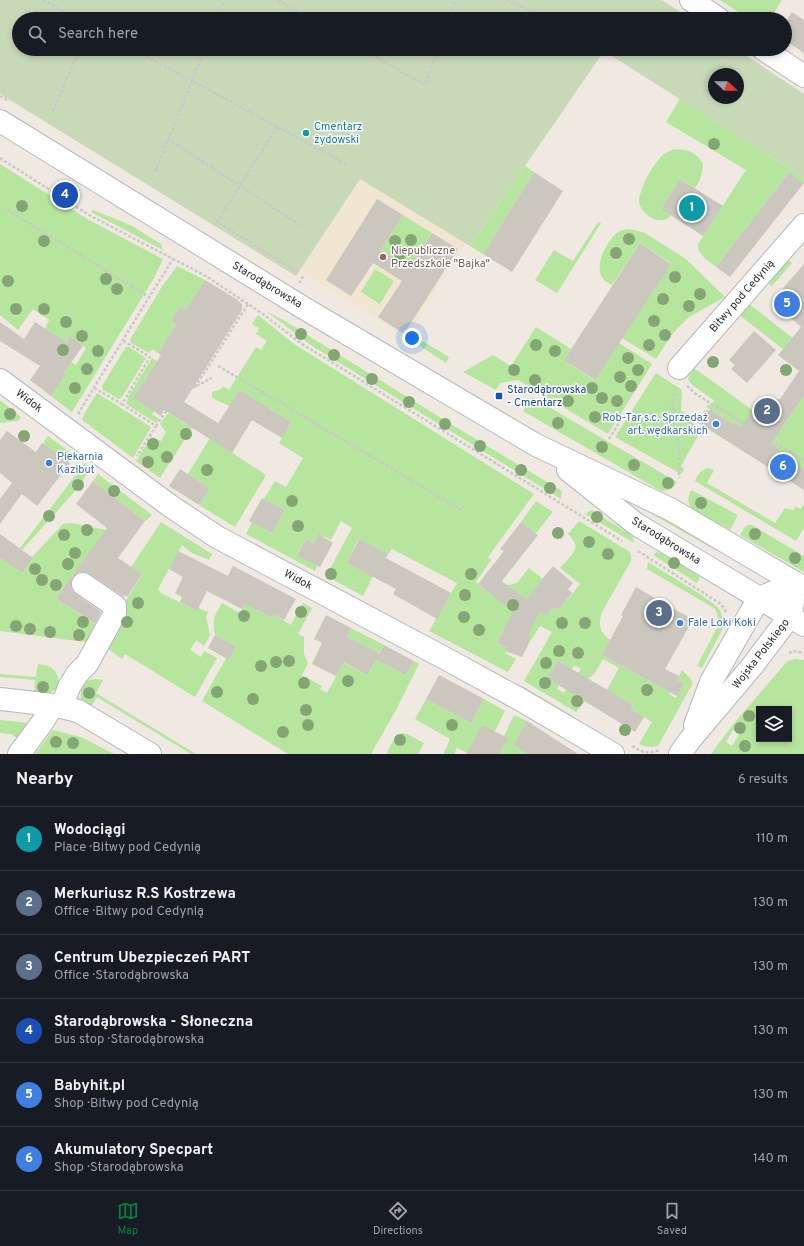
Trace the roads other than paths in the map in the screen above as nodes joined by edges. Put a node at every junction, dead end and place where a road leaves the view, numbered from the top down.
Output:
1 (690, 0) edge
2 (708, 12) edge
3 (774, 56) edge
4 (804, 76) edge
5 (0, 121) edge
6 (804, 225) edge
7 (680, 368) road end
8 (0, 380) edge
9 (536, 445) junction
10 (83, 584) dead end
11 (800, 586) edge
12 (759, 598) junction
13 (797, 621) edge
14 (0, 699) edge
15 (58, 706) junction
16 (685, 747) edge
17 (19, 754) edge
18 (150, 754) edge
19 (613, 754) edge

1 - 2 street
3 - 4 street
5 - 9 street, Starodąbrowska
6 - 7 street, Bitwy pod Cedynią
8 - 19 street, Widok
9 - 11 street, Starodąbrowska
9 - 12 street, Starodąbrowska
10 - 15 street
11 - 12 street
11 - 13 street, Wojska Polskiego
12 - 13 street, Starodąbrowska
12 - 16 street, Wojska Polskiego
13 - 16 street, Wojska Polskiego
14 - 15 street
15 - 17 street
15 - 18 street

